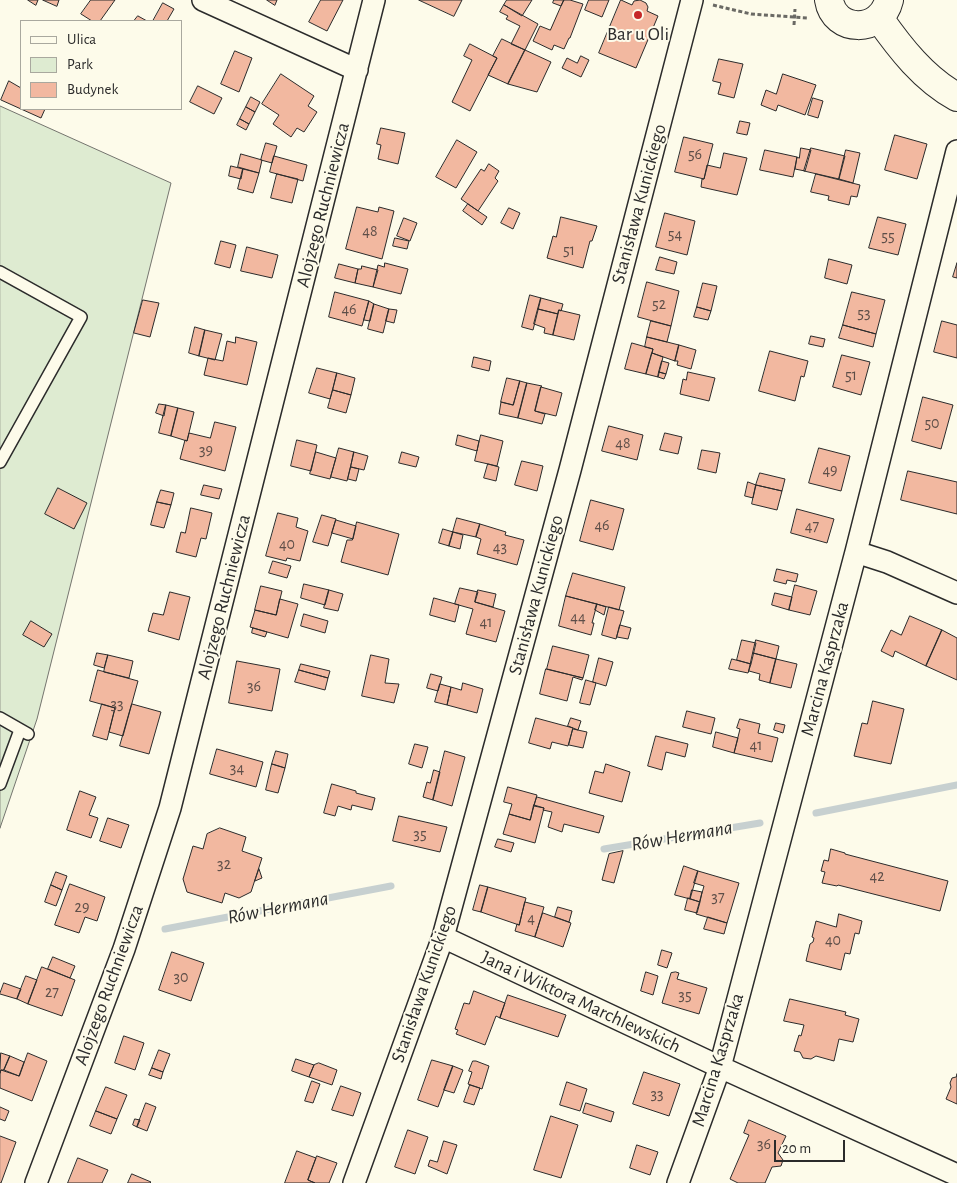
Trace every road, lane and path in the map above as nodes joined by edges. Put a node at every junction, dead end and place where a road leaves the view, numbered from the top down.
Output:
1 (203, 0) edge
2 (374, 0) edge
3 (692, 0) edge
4 (830, 0) edge
5 (794, 9) dead end
6 (884, 9) edge
7 (794, 25) dead end
8 (357, 70) junction
9 (957, 98) edge
10 (957, 151) edge
11 (0, 272) edge
12 (0, 462) edge
13 (856, 552) junction
14 (957, 593) edge
15 (0, 718) edge
16 (0, 784) edge
17 (443, 937) junction
18 (720, 1067) junction
19 (957, 1175) edge
20 (36, 1183) edge
21 (354, 1183) edge
22 (678, 1183) edge

1 - 8 street
2 - 8 street, Alojzego Ruchniewicza
3 - 17 street, Stanisława Kunickiego
4 - 6 street
5 - 7 path
6 - 9 street
8 - 20 street, Alojzego Ruchniewicza
10 - 13 street, Marcina Kasprzaka
11 - 12 lane
13 - 14 street
13 - 18 street, Marcina Kasprzaka
15 - 16 lane
17 - 18 street, Jana i Wiktora Marchlewskich
17 - 21 street, Stanisława Kunickiego
18 - 19 street, Jana i Wiktora Marchlewskich
18 - 22 street, Marcina Kasprzaka

